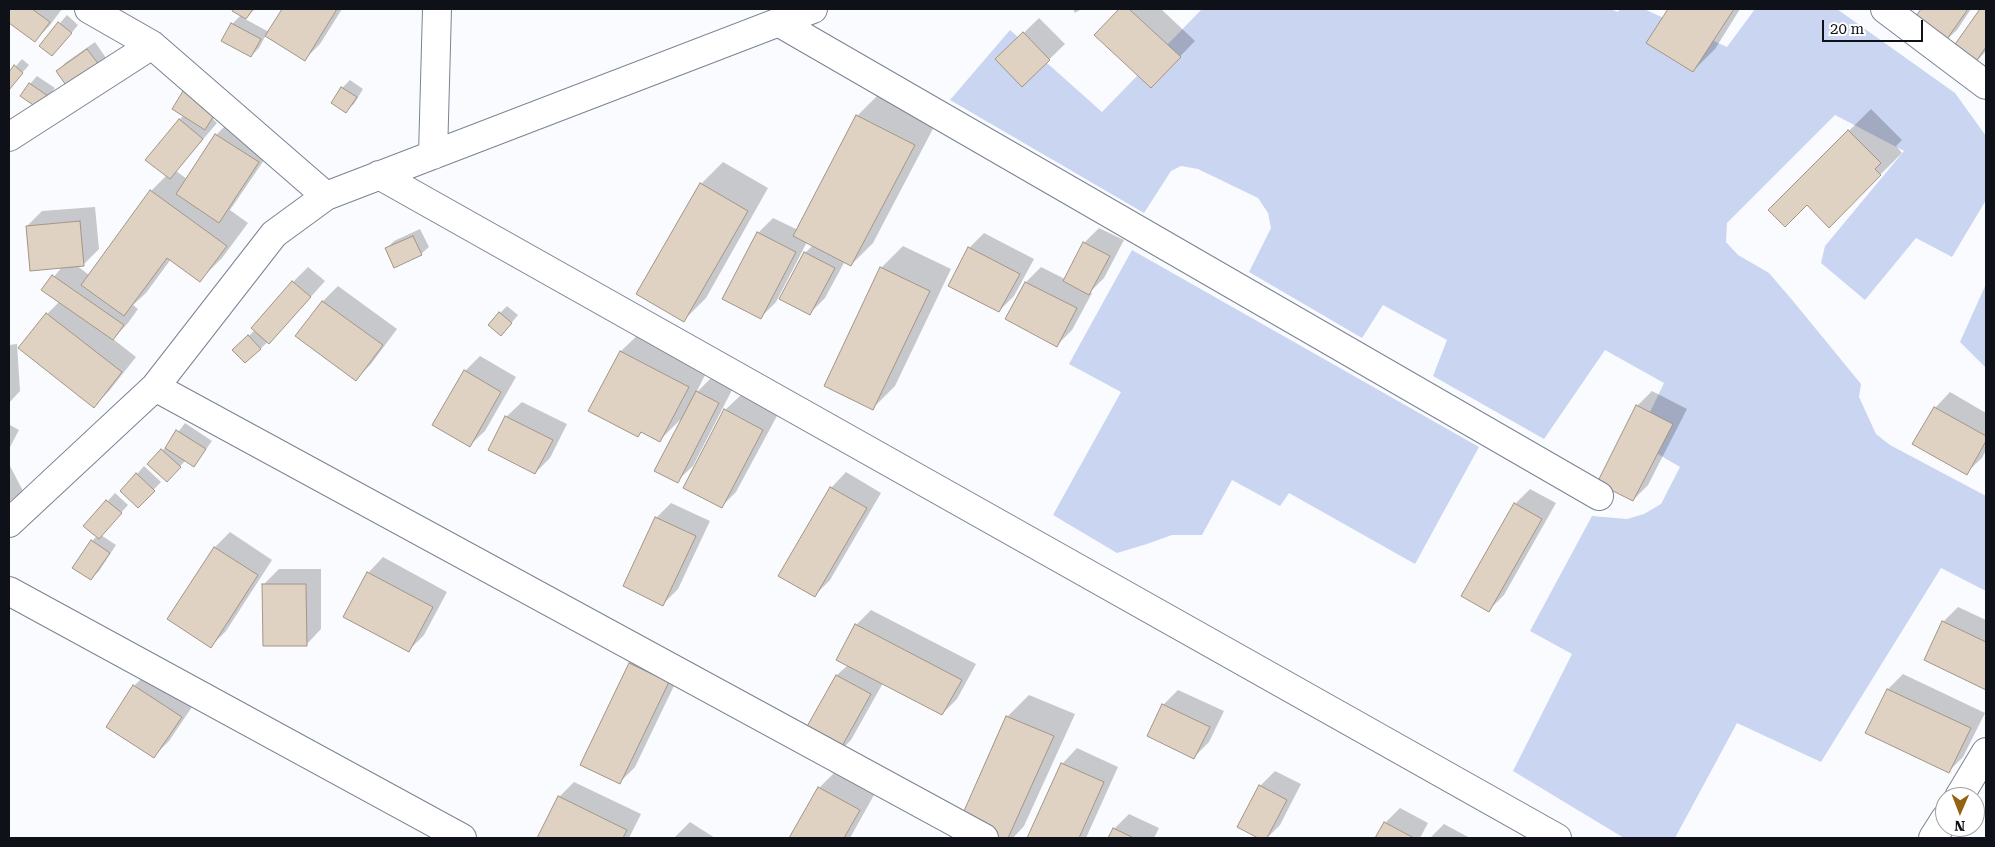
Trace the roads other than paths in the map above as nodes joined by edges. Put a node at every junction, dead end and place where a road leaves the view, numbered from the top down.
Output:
1 (89, 9) edge
2 (436, 9) edge
3 (813, 9) edge
4 (1885, 9) edge
5 (778, 22) junction
6 (152, 45) junction
7 (1986, 85) edge
8 (9, 137) edge
9 (433, 154) junction
10 (379, 176) junction
11 (326, 196) junction
12 (155, 388) junction
13 (1599, 496) dead end
14 (9, 523) edge
15 (9, 591) edge
16 (1983, 764) edge
17 (1966, 787) edge
18 (462, 838) edge
19 (984, 838) edge
20 (1558, 838) edge

1 - 6 street
2 - 9 street
3 - 5 street
4 - 7 street
5 - 9 street
5 - 13 street
6 - 8 street
6 - 11 street
9 - 10 street
10 - 11 street
10 - 20 street
11 - 12 street
12 - 14 street
12 - 19 street
15 - 18 street
16 - 17 street

